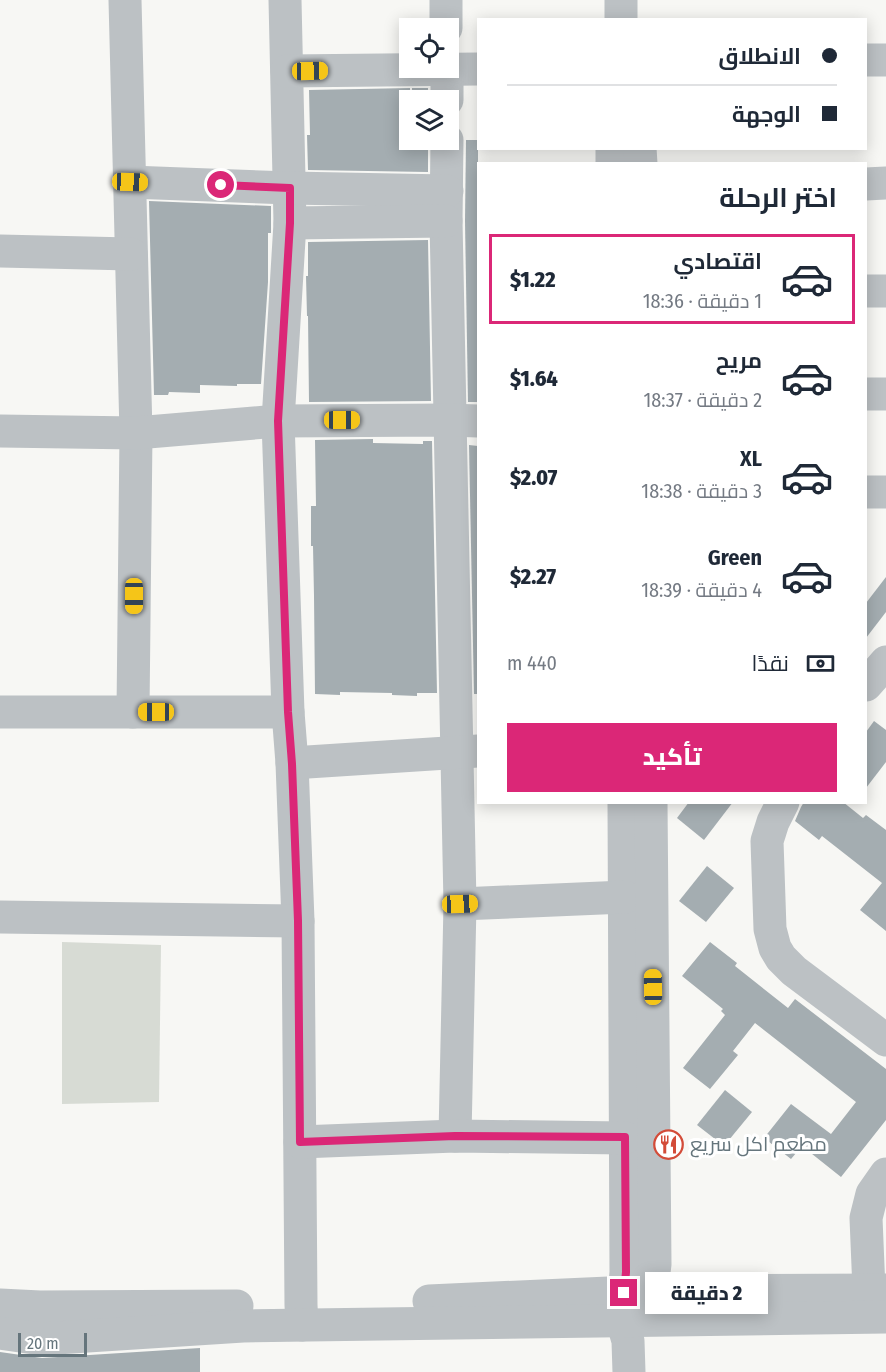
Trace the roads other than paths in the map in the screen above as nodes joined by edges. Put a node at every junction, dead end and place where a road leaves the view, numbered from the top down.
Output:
1 (125, 0) edge
2 (285, 0) edge
3 (446, 0) edge
4 (621, 0) edge
5 (446, 18) edge
6 (621, 18) edge
7 (867, 60) edge
8 (886, 60) edge
9 (477, 69) edge
10 (287, 71) junction
11 (447, 79) edge
12 (447, 150) edge
13 (130, 182) junction
14 (886, 183) edge
15 (867, 184) edge
16 (290, 188) junction
17 (446, 206) junction
18 (290, 223) junction
19 (0, 251) edge
20 (131, 254) junction
21 (867, 291) edge
22 (886, 291) edge
23 (867, 394) edge
24 (886, 394) edge
25 (278, 421) junction
26 (464, 421) edge
27 (0, 431) edge
28 (136, 433) junction
29 (867, 492) edge
30 (886, 492) edge
31 (886, 662) edge
32 (867, 684) edge
33 (0, 712) edge
34 (134, 712) junction
35 (288, 712) junction
36 (468, 751) edge
37 (292, 764) junction
38 (624, 804) edge
39 (651, 804) edge
40 (782, 804) edge
41 (625, 897) junction
42 (460, 904) junction
43 (0, 917) edge
44 (298, 921) junction
45 (886, 1040) edge
46 (455, 1136) junction
47 (625, 1137) junction
48 (300, 1142) junction
49 (886, 1174) edge
50 (880, 1299) edge
51 (0, 1305) edge
52 (302, 1315) junction
53 (634, 1323) edge
54 (0, 1333) edge

1 - 13 street
2 - 10 street
3 - 5 street
4 - 6 street
7 - 8 street
9 - 11 street
10 - 11 street
10 - 16 street
12 - 17 street
13 - 16 street
13 - 20 street
14 - 15 street
16 - 17 street
16 - 18 street
17 - 18 street
17 - 26 street
18 - 25 street
19 - 20 street
20 - 28 street
21 - 22 street
23 - 24 street
25 - 26 street
25 - 28 street
25 - 35 street
26 - 36 street
27 - 28 street
28 - 34 street
29 - 30 street
31 - 32 street
33 - 34 street
34 - 35 street
35 - 37 street
36 - 37 street
36 - 42 street
37 - 44 street
38 - 41 street
39 - 53 street
40 - 45 street
41 - 42 street
41 - 47 street
42 - 46 street
43 - 44 street
44 - 48 street
46 - 47 street
46 - 48 street
47 - 53 street
48 - 52 street
49 - 50 street
50 - 53 street
51 - 52 street
52 - 53 street
52 - 54 street

